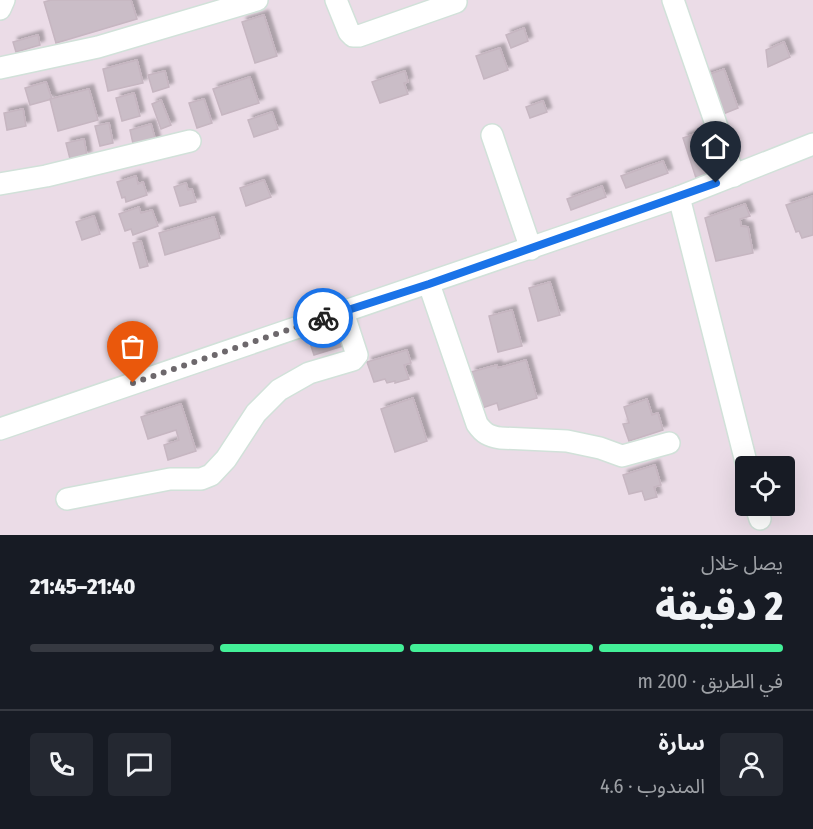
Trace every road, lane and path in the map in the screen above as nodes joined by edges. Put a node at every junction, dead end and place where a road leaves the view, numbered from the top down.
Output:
1 (4, 0) edge
2 (256, 0) edge
3 (336, 0) edge
4 (673, 0) edge
5 (456, 2) dead end
6 (0, 9) edge
7 (0, 68) edge
8 (492, 135) dead end
9 (190, 141) dead end
10 (813, 144) edge
11 (734, 176) junction
12 (0, 184) edge
13 (679, 197) junction
14 (531, 249) junction
15 (429, 284) junction
16 (343, 312) junction
17 (0, 429) edge
18 (669, 443) dead end
19 (744, 456) edge
20 (67, 500) dead end

1 - 6 street
2 - 7 street
3 - 5 street
4 - 11 street
8 - 14 street
9 - 12 street
10 - 11 street
11 - 13 street
13 - 14 street
13 - 19 street
14 - 15 street
15 - 16 street
15 - 18 street
16 - 17 street
16 - 20 street

